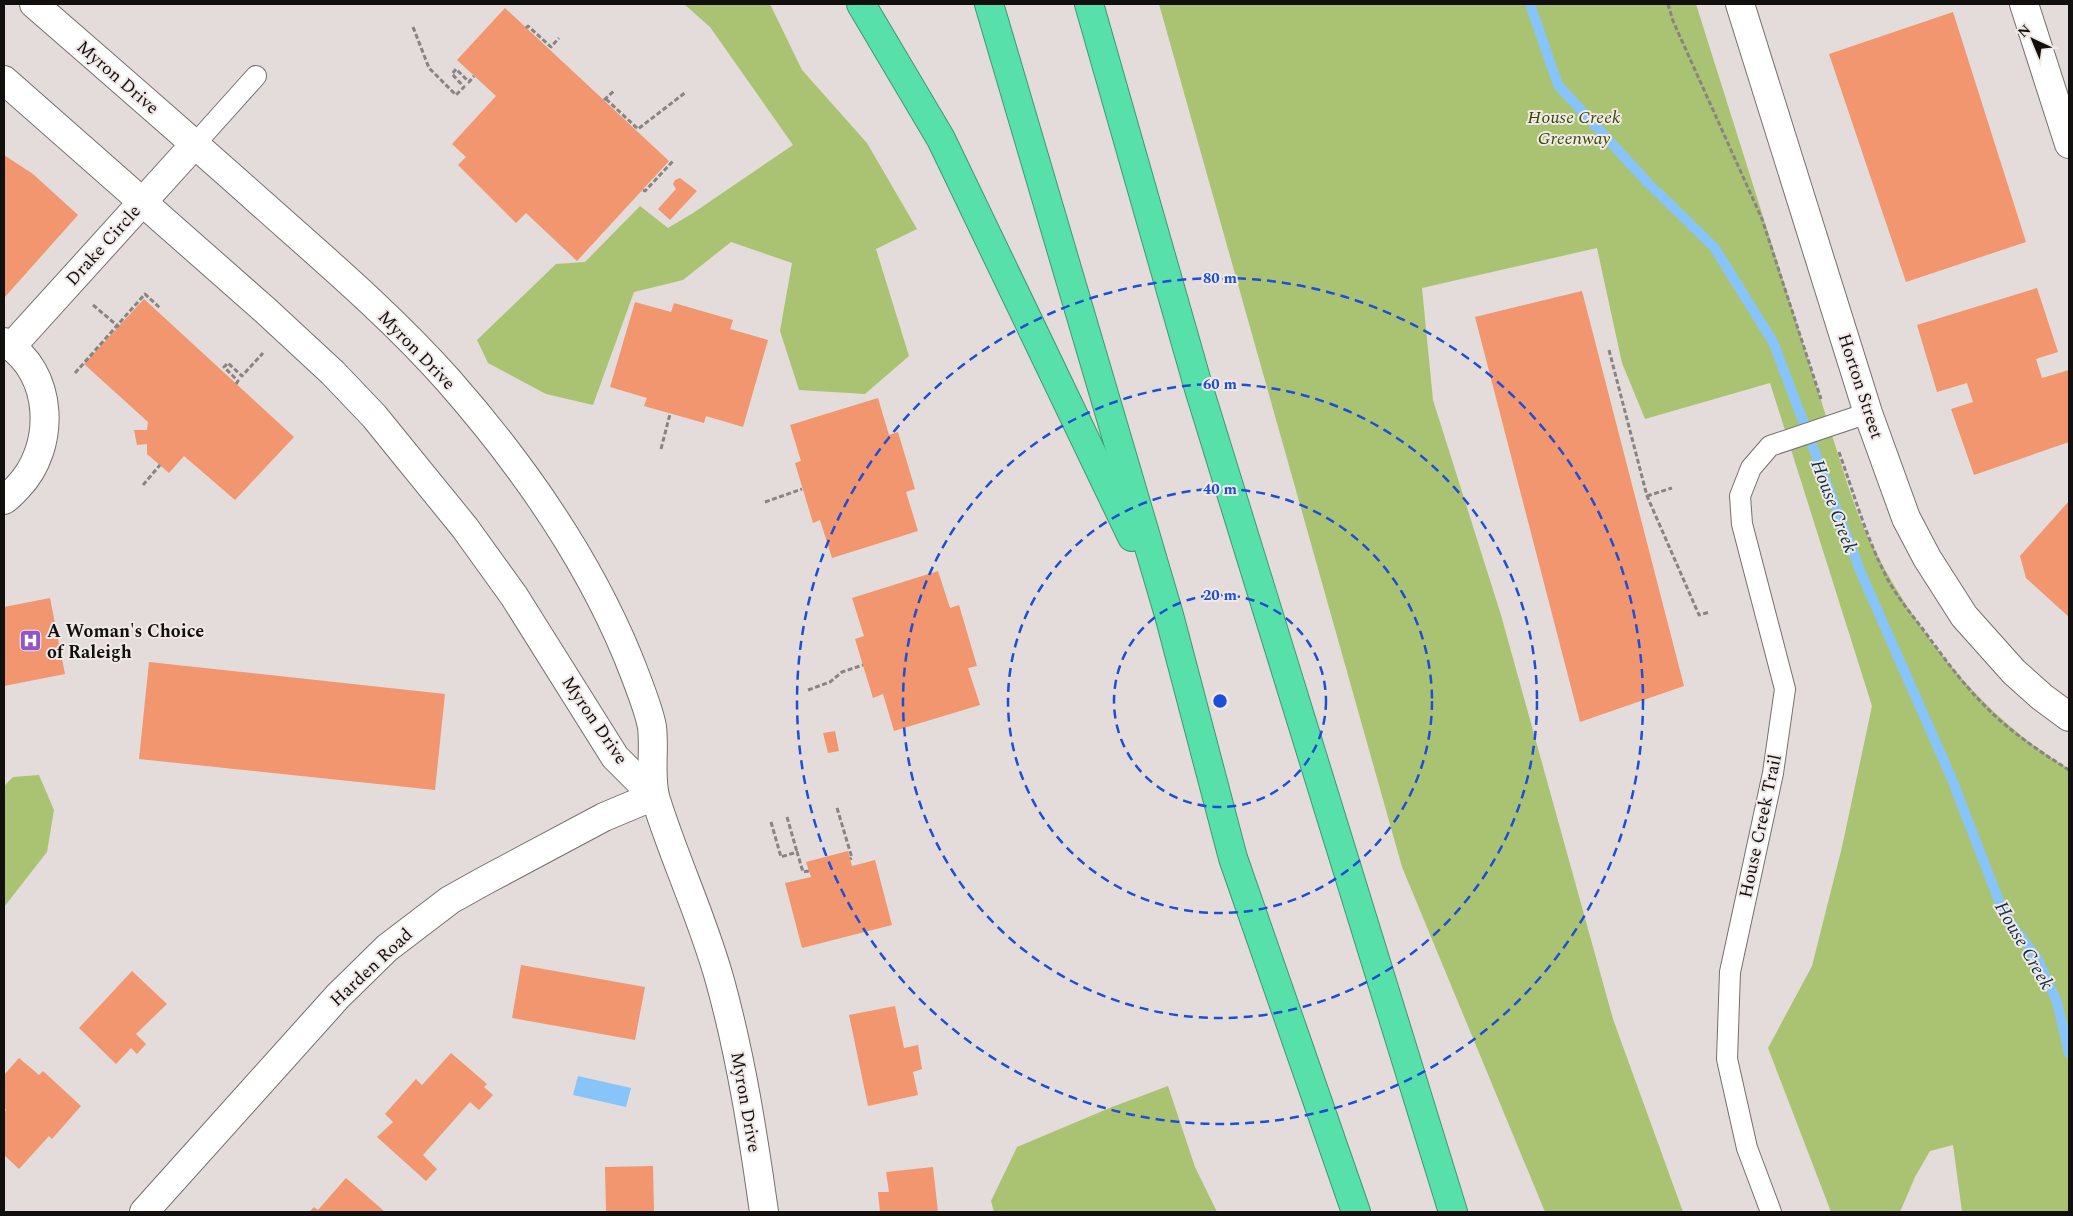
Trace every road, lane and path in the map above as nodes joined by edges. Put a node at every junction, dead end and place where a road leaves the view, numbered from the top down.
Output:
1 (34, 4) edge
2 (861, 4) edge
3 (989, 4) edge
4 (1089, 4) edge
5 (1668, 4) edge
6 (1740, 4) edge
7 (2024, 4) edge
8 (413, 28) dead end
9 (526, 28) dead end
10 (559, 38) dead end
11 (256, 76) dead end
12 (474, 76) dead end
13 (4, 80) edge
14 (615, 90) dead end
15 (686, 92) dead end
16 (194, 144) junction
17 (2069, 144) edge
18 (674, 160) dead end
19 (643, 190) dead end
20 (142, 201) junction
21 (152, 301) junction
22 (149, 304) dead end
23 (160, 308) dead end
24 (8, 345) edge
25 (1609, 350) dead end
26 (261, 354) dead end
27 (75, 373) dead end
28 (1815, 381) dead end
29 (236, 384) dead end
30 (1868, 413) junction
31 (670, 414) dead end
32 (661, 449) dead end
33 (160, 465) dead end
34 (143, 485) dead end
35 (1672, 488) dead end
36 (802, 489) dead end
37 (1647, 496) junction
38 (4, 500) edge
39 (765, 502) dead end
40 (1710, 612) dead end
41 (1169, 616) junction
42 (863, 665) dead end
43 (808, 690) dead end
44 (2069, 717) edge
45 (654, 796) junction
46 (837, 808) dead end
47 (787, 817) dead end
48 (770, 822) dead end
49 (797, 852) junction
50 (850, 859) dead end
51 (808, 871) dead end
52 (144, 1212) edge
53 (764, 1212) edge
54 (1356, 1212) edge
55 (1453, 1212) edge
56 (1771, 1212) edge

1 - 16 street, Myron Drive
2 - 41 highway
3 - 41 highway
4 - 55 highway
5 - 28 path
6 - 30 street, Horton Street
7 - 17 street
8 - 12 path
9 - 10 path
11 - 16 lane
13 - 20 street, Myron Drive
14 - 15 path
16 - 20 street, Drake Circle
16 - 45 street, Myron Drive
18 - 19 path
20 - 24 street, Drake Circle
20 - 45 street, Myron Drive
21 - 22 path
21 - 23 path
21 - 27 path
24 - 38 street, Drake Circle
25 - 37 path
26 - 29 path
30 - 44 street, Horton Street
30 - 56 lane, House Creek Trail
31 - 32 path
33 - 34 path
35 - 37 path
36 - 39 path
37 - 40 path
41 - 54 highway
42 - 43 path
45 - 52 street, Harden Road
45 - 53 street, Myron Drive
46 - 50 path
47 - 49 path
48 - 49 path
49 - 51 path

